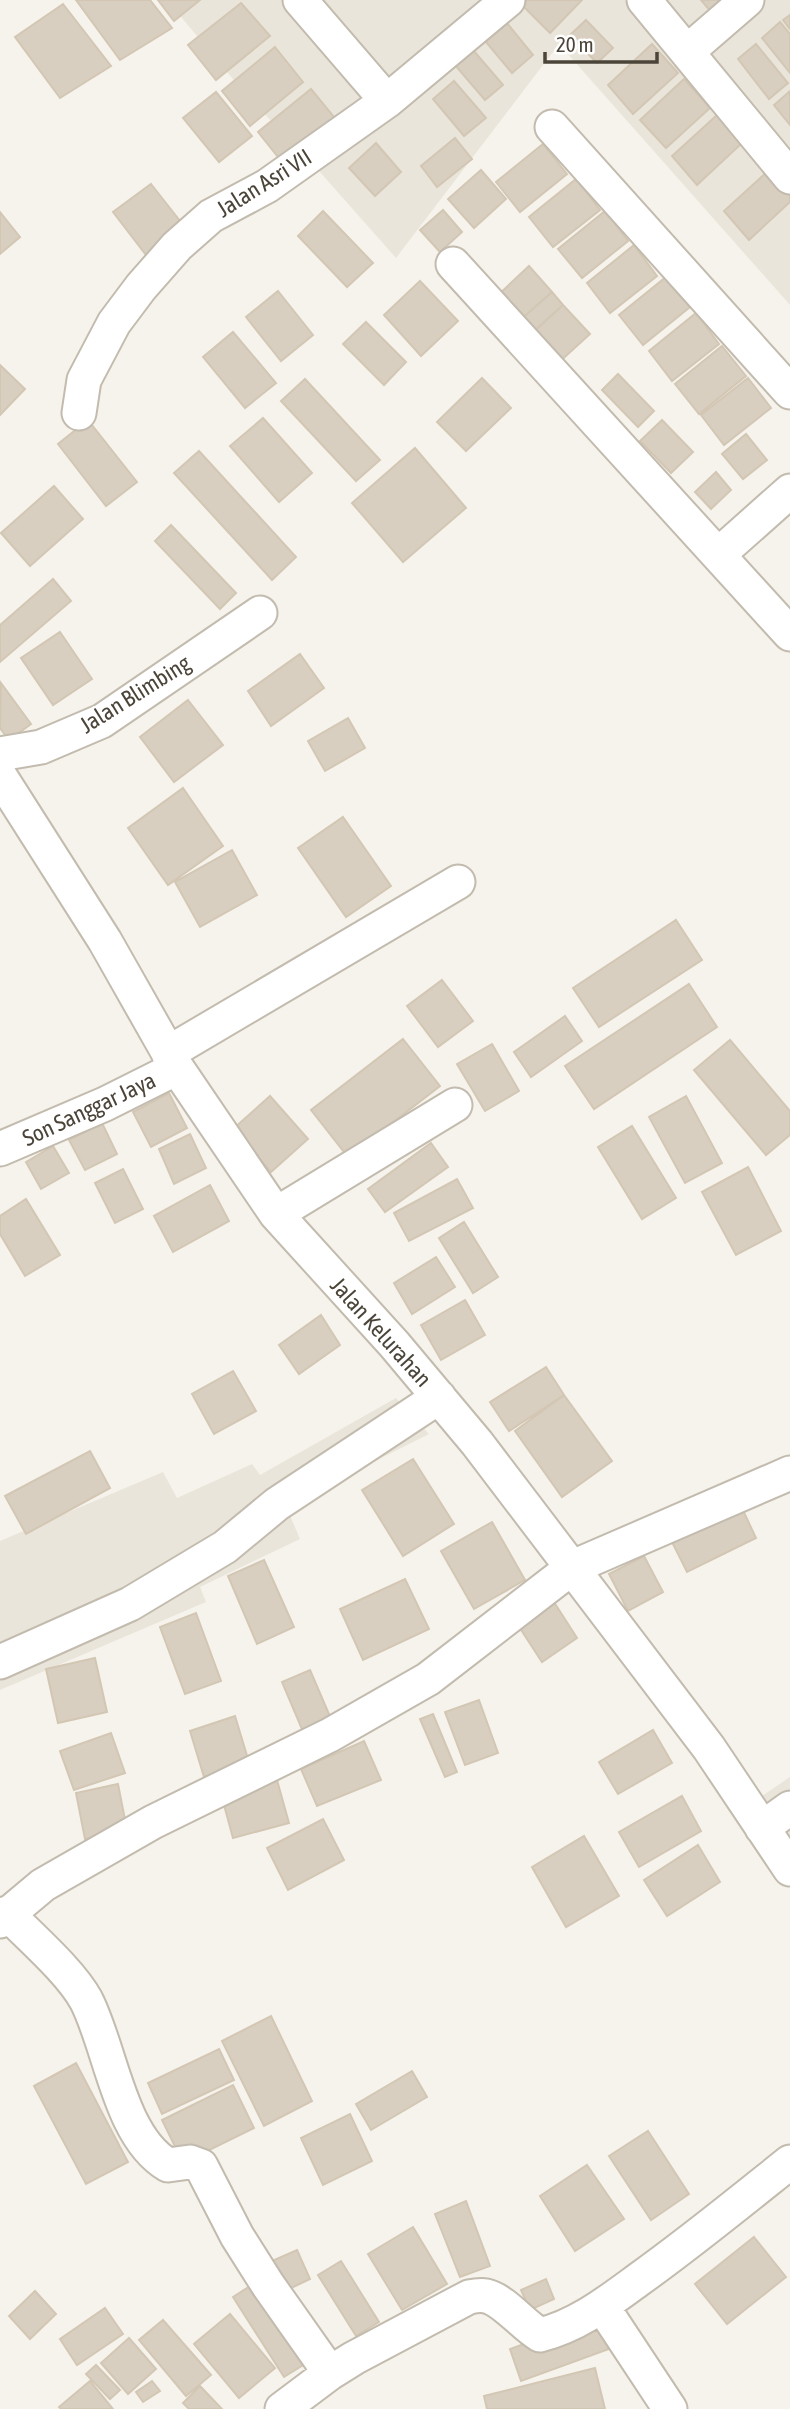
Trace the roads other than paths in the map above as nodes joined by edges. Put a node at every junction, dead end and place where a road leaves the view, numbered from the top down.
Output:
1 (300, 0) edge
2 (508, 0) edge
3 (644, 0) edge
4 (747, 0) edge
5 (688, 51) junction
6 (387, 102) junction
7 (552, 127) dead end
8 (790, 177) edge
9 (453, 264) dead end
10 (790, 392) edge
11 (79, 413) dead end
12 (790, 491) edge
13 (718, 555) junction
14 (260, 613) dead end
15 (790, 634) edge
16 (0, 754) edge
17 (0, 776) edge
18 (458, 882) dead end
19 (173, 1060) junction
20 (455, 1105) dead end
21 (0, 1149) edge
22 (276, 1214) junction
23 (439, 1397) junction
24 (790, 1473) edge
25 (573, 1567) junction
26 (0, 1662) edge
27 (790, 1808) edge
28 (762, 1828) junction
29 (790, 1868) edge
30 (4, 1917) edge
31 (790, 2162) edge
32 (602, 2306) junction
33 (330, 2373) junction
34 (282, 2409) edge
35 (670, 2409) edge

1 - 6 street
2 - 6 street, Jalan Asri VII
3 - 5 street
4 - 5 street
5 - 8 street
6 - 11 street, Jalan Asri VII
7 - 10 street
9 - 13 street
12 - 13 street
13 - 15 street
14 - 16 street, Jalan Blimbing
17 - 19 street, Jalan Kelurahan
18 - 19 street, Son Sanggar Jaya
19 - 21 street, Son Sanggar Jaya
19 - 22 street, Jalan Kelurahan
20 - 22 street
22 - 23 street, Jalan Kelurahan
23 - 25 street, Jalan Kelurahan
23 - 26 street
24 - 25 street
25 - 28 street, Jalan Kelurahan
25 - 30 street
27 - 28 street
28 - 29 street, Jalan Kelurahan
30 - 33 street
31 - 32 street
32 - 33 street
32 - 35 street
33 - 34 street

